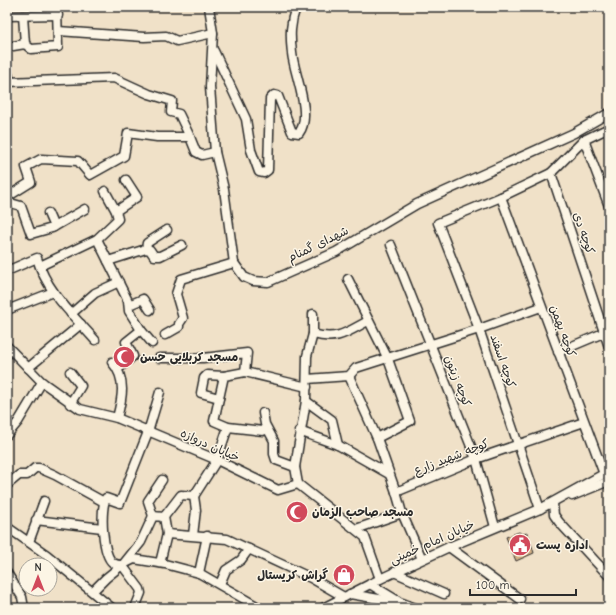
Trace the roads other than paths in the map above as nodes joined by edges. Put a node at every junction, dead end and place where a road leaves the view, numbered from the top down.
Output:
1 (209, 7) edge
2 (296, 7) edge
3 (57, 11) edge
4 (7, 16) edge
5 (24, 16) junction
6 (58, 30) junction
7 (213, 33) junction
8 (25, 44) junction
9 (7, 47) edge
10 (213, 50) junction
11 (7, 70) edge
12 (8, 82) edge
13 (609, 113) edge
14 (609, 128) edge
15 (190, 137) junction
16 (584, 140) junction
17 (215, 152) junction
18 (551, 173) junction
19 (126, 180) dead end
20 (106, 192) dead end
21 (7, 197) edge
22 (501, 197) junction
23 (7, 202) edge
24 (609, 206) edge
25 (85, 209) dead end
26 (116, 211) junction
27 (48, 213) dead end
28 (54, 227) junction
29 (167, 230) dead end
30 (98, 239) junction
31 (182, 245) dead end
32 (391, 245) dead end
33 (146, 249) junction
34 (108, 261) junction
35 (234, 263) junction
36 (40, 266) junction
37 (7, 271) edge
38 (348, 279) dead end
39 (119, 282) junction
40 (53, 292) junction
41 (129, 305) junction
42 (541, 307) junction
43 (7, 310) edge
44 (150, 310) dead end
45 (71, 314) junction
46 (313, 314) dead end
47 (368, 321) junction
48 (81, 324) junction
49 (479, 329) junction
50 (141, 330) junction
51 (607, 332) edge
52 (313, 334) junction
53 (165, 335) dead end
54 (95, 340) dead end
55 (152, 342) dead end
56 (431, 344) junction
57 (7, 346) edge
58 (609, 346) edge
59 (558, 352) junction
60 (11, 356) edge
61 (159, 358) dead end
62 (388, 359) junction
63 (112, 362) dead end
64 (28, 368) junction
65 (118, 369) junction
66 (70, 372) dead end
67 (245, 372) junction
68 (224, 376) junction
69 (349, 376) junction
70 (42, 382) junction
71 (307, 383) junction
72 (160, 392) dead end
73 (219, 398) junction
74 (306, 401) junction
75 (70, 404) junction
76 (263, 413) dead end
77 (117, 418) junction
78 (584, 422) junction
79 (228, 427) junction
80 (267, 429) junction
81 (299, 431) junction
82 (148, 432) junction
83 (7, 435) edge
84 (377, 438) junction
85 (338, 445) junction
86 (520, 445) junction
87 (476, 459) junction
88 (217, 460) junction
89 (295, 467) junction
90 (606, 472) edge
91 (389, 474) junction
92 (162, 480) dead end
93 (609, 481) edge
94 (298, 484) junction
95 (7, 485) edge
96 (396, 492) junction
97 (194, 496) junction
98 (44, 500) dead end
99 (104, 502) junction
100 (553, 503) junction
101 (540, 510) junction
102 (402, 513) junction
103 (153, 516) junction
104 (164, 517) junction
105 (36, 520) junction
106 (7, 527) edge
107 (496, 527) junction
108 (102, 528) junction
109 (356, 529) junction
110 (167, 534) junction
111 (193, 535) junction
112 (207, 536) junction
113 (29, 542) junction
114 (449, 547) junction
115 (250, 548) junction
116 (422, 560) junction
117 (160, 563) junction
118 (122, 565) junction
119 (394, 572) junction
120 (7, 573) edge
121 (199, 573) junction
122 (609, 576) edge
123 (380, 579) junction
124 (220, 584) junction
125 (370, 584) junction
126 (93, 591) junction
127 (444, 594) dead end
128 (347, 596) junction
129 (520, 599) dead end
130 (402, 603) junction
131 (24, 608) edge
132 (112, 608) edge
133 (135, 608) edge
134 (260, 608) edge
135 (323, 608) edge
136 (416, 608) edge

1 - 7 street, شهدای گمنام
2 - 10 street
3 - 5 street
3 - 6 street
4 - 5 street
5 - 8 street
6 - 7 street
6 - 8 street
7 - 10 street, شهدای گمنام
8 - 9 street
10 - 17 street, شهدای گمنام
11 - 12 street
12 - 15 street
13 - 35 street, شهدای گمنام
14 - 16 street
15 - 17 street
15 - 21 street
16 - 18 street
16 - 24 street
17 - 35 street, شهدای گمنام
18 - 22 street
18 - 51 street, کوچه دی
19 - 26 street
20 - 26 street
22 - 42 street, کوچه بهمن
22 - 49 street, کوچه اسفند
23 - 28 street
25 - 28 street
26 - 30 street
27 - 28 street
29 - 33 street
30 - 34 street
30 - 36 street
31 - 33 street
32 - 56 street, کوچه زیتون
33 - 34 street
34 - 39 street
35 - 53 street
36 - 37 street
36 - 40 street
38 - 47 street
39 - 41 street
39 - 45 street
40 - 43 street
40 - 45 street
41 - 44 street
41 - 50 street
42 - 49 street
42 - 59 street, کوچه بهمن
45 - 48 street
46 - 52 street
47 - 52 street
47 - 62 street
48 - 54 street
48 - 64 street
49 - 56 street
49 - 86 street, کوچه اسفند
50 - 55 street
50 - 65 street
51 - 58 street, کوچه دی
51 - 59 street
52 - 71 street
56 - 62 street
56 - 87 street, کوچه زیتون
57 - 60 street, خیابان دروازه
59 - 78 street, کوچه بهمن
60 - 64 street, خیابان دروازه
61 - 67 street
62 - 69 street
62 - 84 street
63 - 65 street
64 - 70 street, خیابان دروازه
65 - 77 street
66 - 75 street
67 - 68 street
67 - 71 street
68 - 73 street
68 - 73 street
69 - 71 street
69 - 84 street
70 - 75 street, خیابان دروازه
70 - 83 street
71 - 74 street
72 - 82 street
73 - 79 street
74 - 81 street
74 - 85 street
75 - 77 street, خیابان دروازه
76 - 80 street
77 - 82 street, خیابان دروازه
78 - 86 street, کوچه شهید زارع
78 - 90 street, کوچه بهمن
79 - 80 street
79 - 88 street
80 - 89 street
81 - 85 street
81 - 89 street
82 - 88 street, خیابان دروازه
82 - 99 street
84 - 91 street
85 - 91 street
86 - 87 street, کوچه شهید زارع
86 - 101 street, کوچه اسفند
87 - 96 street, کوچه شهید زارع
87 - 107 street, کوچه زیتون
88 - 94 street, خیابان دروازه
88 - 97 street
89 - 94 street
90 - 100 street
91 - 96 street
92 - 103 street
93 - 100 street
94 - 109 street
95 - 99 street
96 - 102 street
97 - 104 street
97 - 111 street
98 - 105 street
99 - 108 street
100 - 101 street, خیابان امام خمینی
100 - 122 street
101 - 107 street, خیابان امام خمینی
102 - 109 street
102 - 116 street
103 - 104 street
103 - 118 street
104 - 110 street
105 - 108 street
105 - 113 street
106 - 113 street
107 - 114 street, خیابان امام خمینی
108 - 118 street
109 - 123 street
110 - 111 street
110 - 117 street
111 - 112 street
112 - 115 street
112 - 121 street
113 - 126 street
114 - 116 street, خیابان امام خمینی
114 - 129 street
115 - 124 street
115 - 128 street
116 - 119 street, خیابان امام خمینی
117 - 118 street
117 - 121 street
118 - 126 street
118 - 133 street
119 - 123 street, خیابان امام خمینی
119 - 127 street
120 - 131 street
121 - 124 street
123 - 125 street, خیابان امام خمینی
124 - 134 street
125 - 128 street, خیابان امام خمینی
125 - 130 street
126 - 132 street
128 - 130 street
128 - 135 street, خیابان امام خمینی
130 - 136 street

